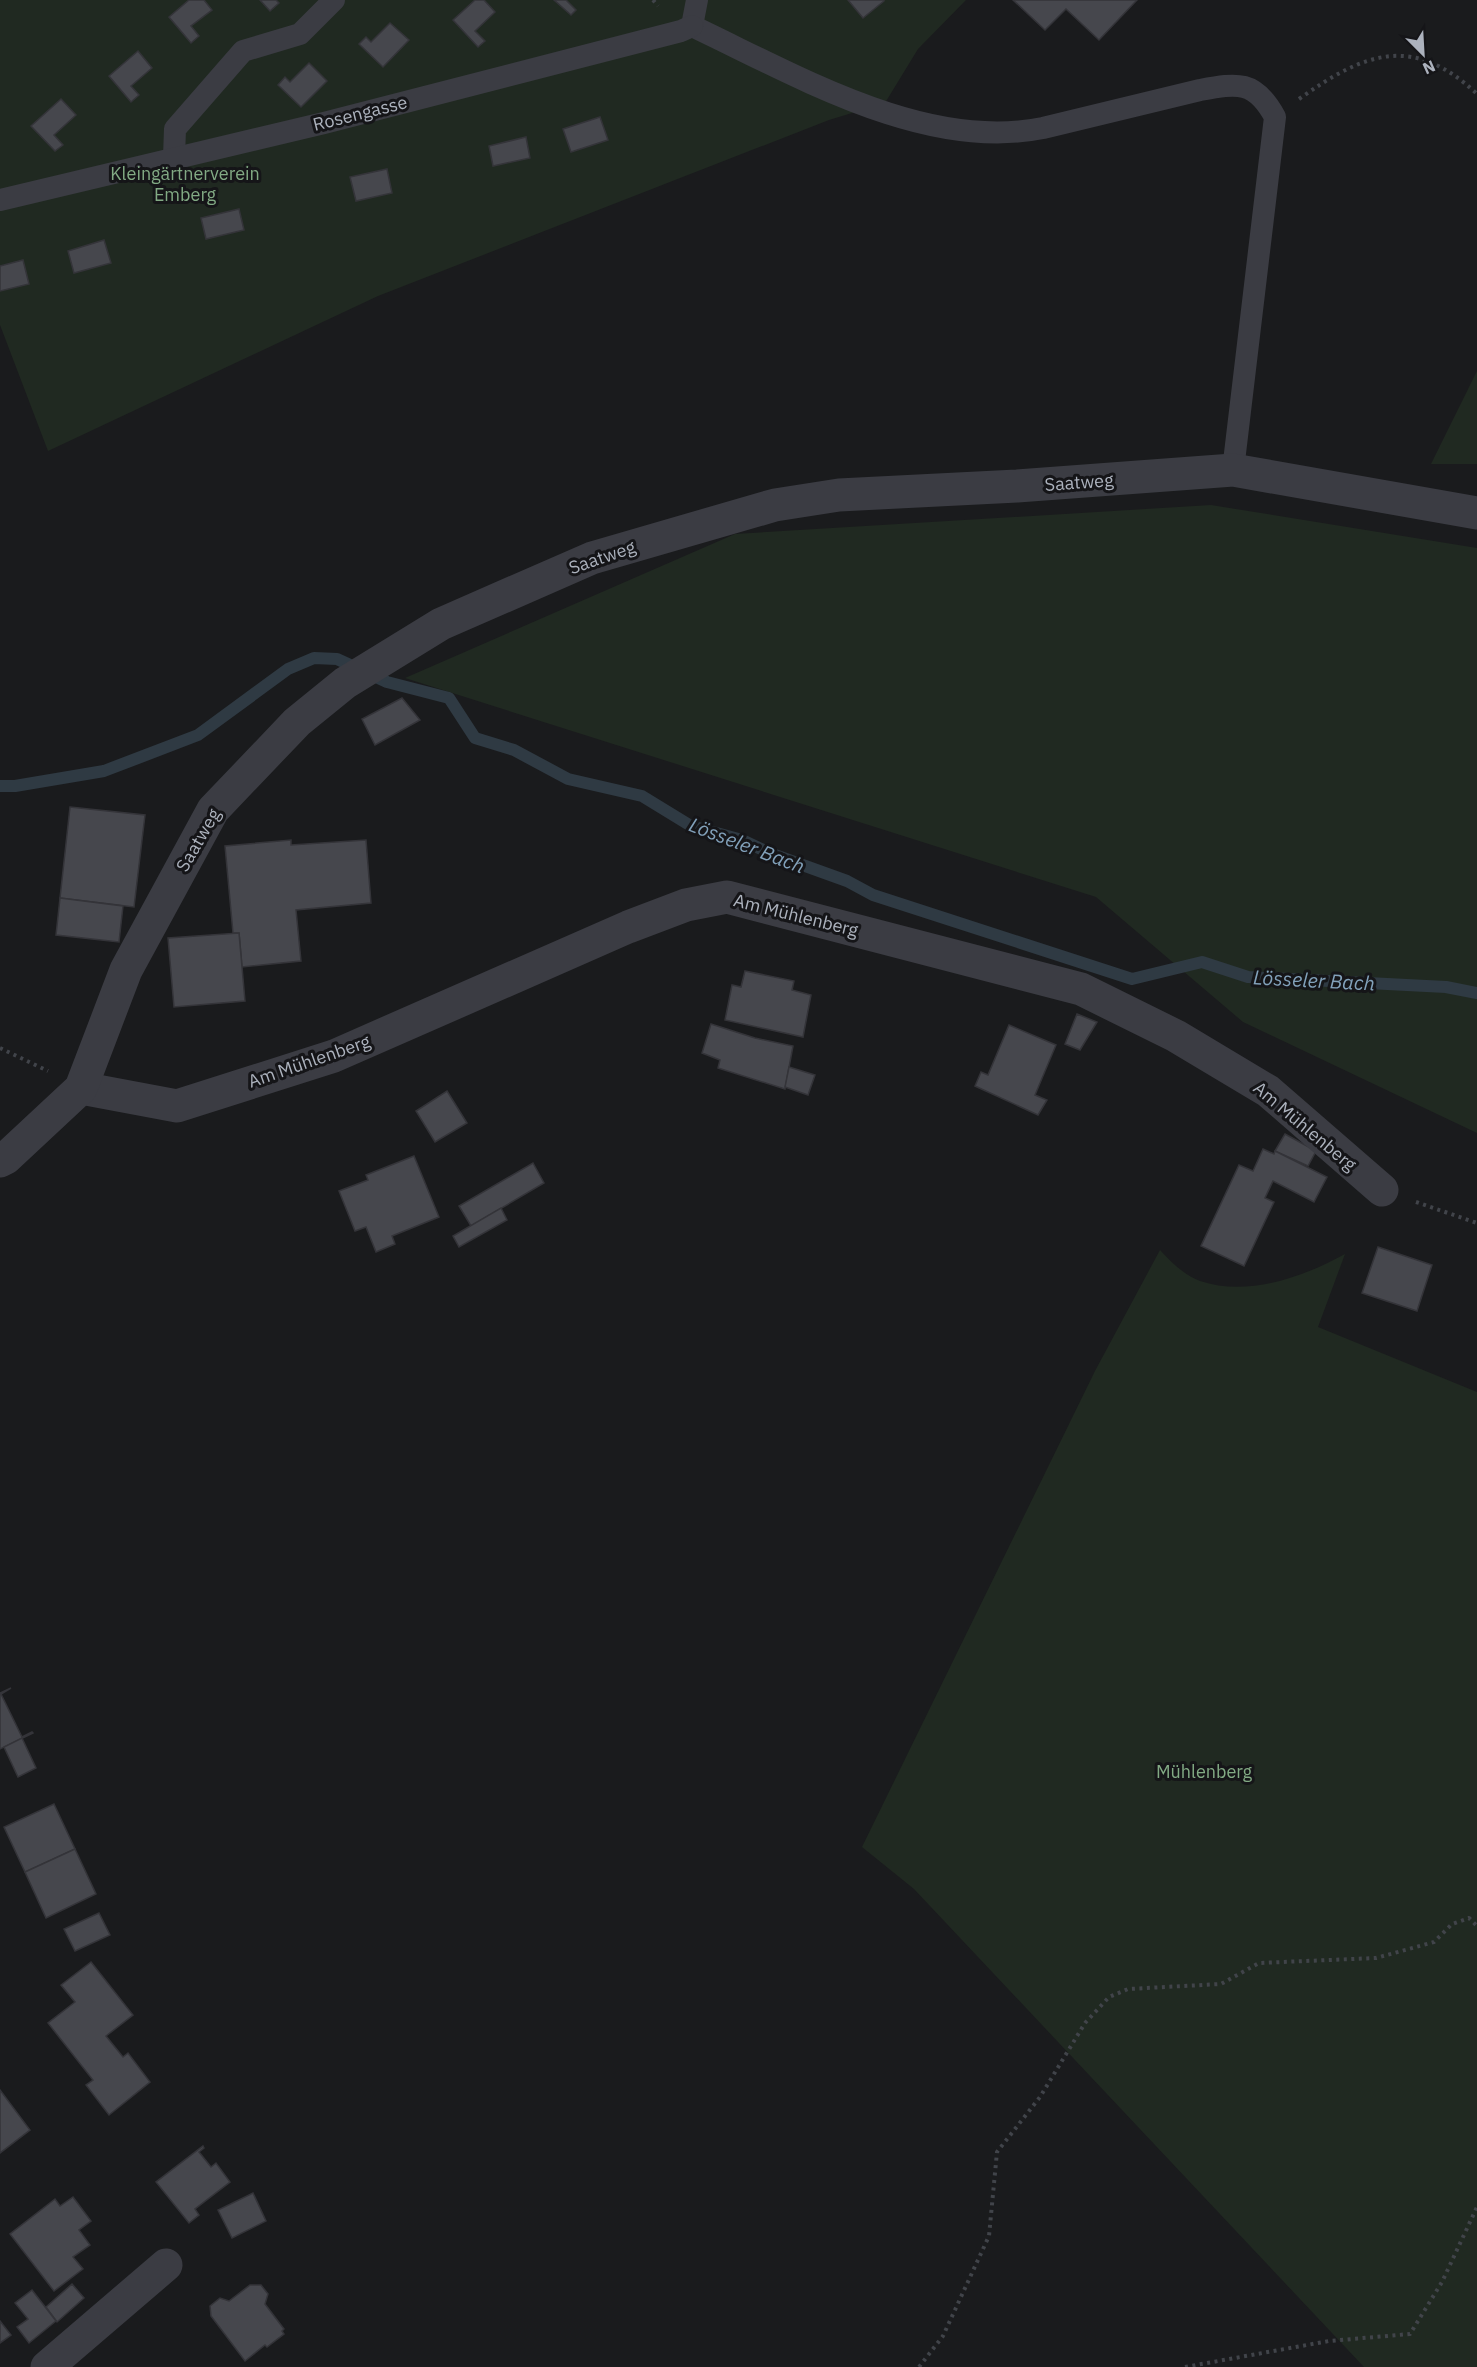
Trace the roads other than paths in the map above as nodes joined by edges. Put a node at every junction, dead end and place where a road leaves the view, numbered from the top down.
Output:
1 (334, 0) edge
2 (697, 0) edge
3 (692, 26) junction
4 (174, 157) junction
5 (0, 200) edge
6 (1233, 470) junction
7 (1477, 513) edge
8 (81, 1088) junction
9 (0, 1161) edge
10 (1382, 1190) road end
11 (166, 2265) dead end
12 (47, 2367) edge

1 - 4 lane
2 - 3 lane
3 - 4 lane, Rosengasse
3 - 6 lane
4 - 5 lane, Rosengasse
6 - 7 street, Saatweg
6 - 8 street, Saatweg
8 - 9 street, Saatweg
8 - 10 street, Am Mühlenberg
11 - 12 street

